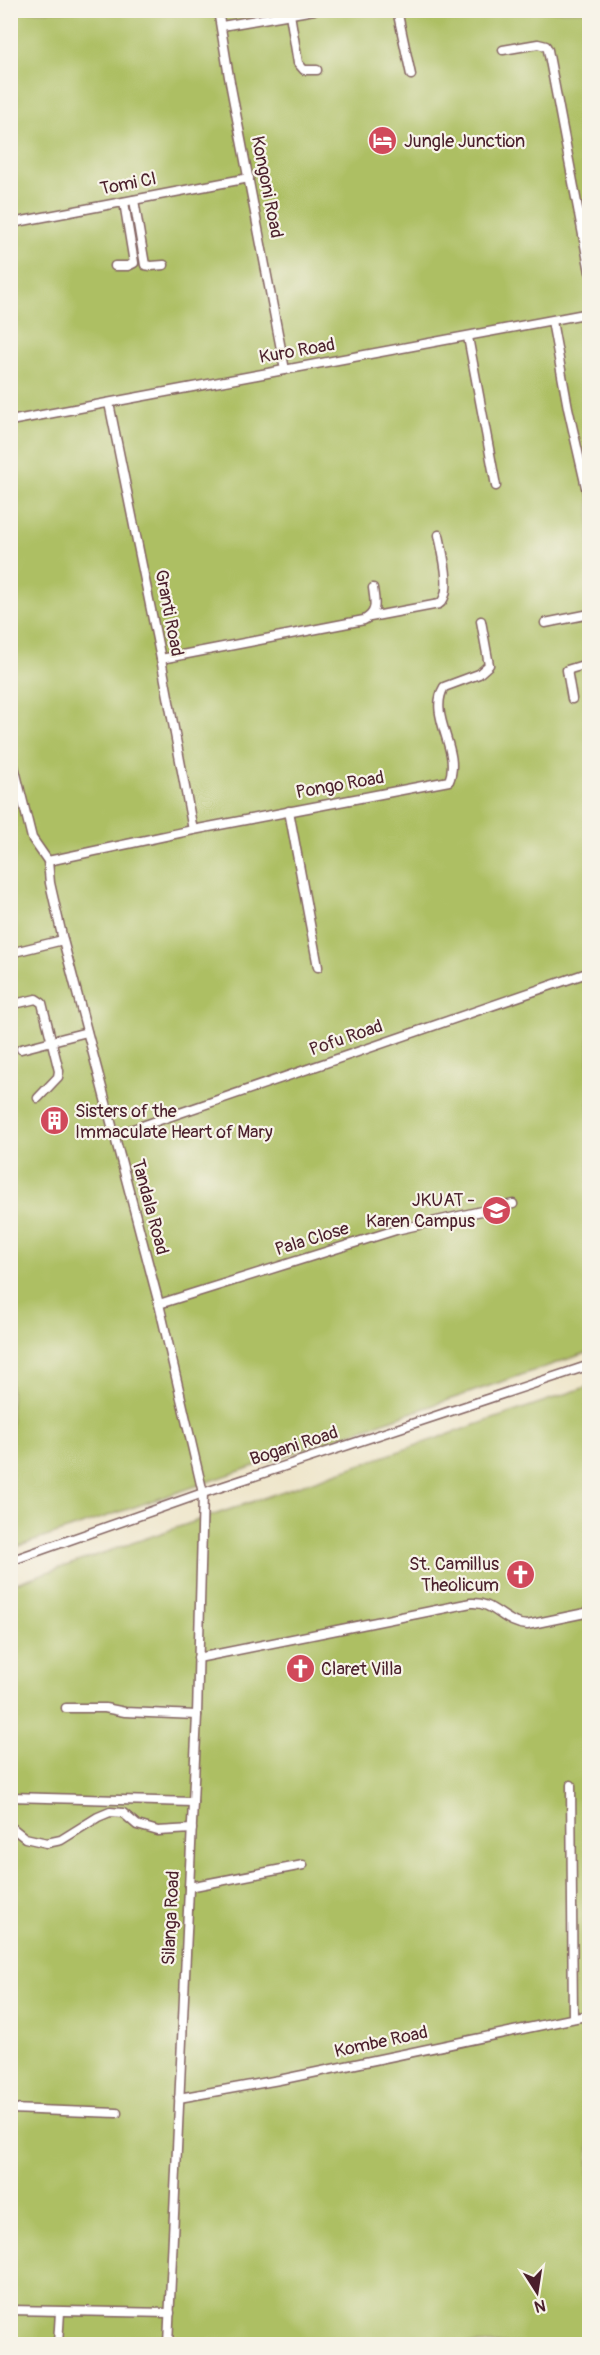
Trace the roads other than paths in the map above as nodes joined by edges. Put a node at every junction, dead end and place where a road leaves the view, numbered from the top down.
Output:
1 (218, 10) edge
2 (314, 10) edge
3 (397, 10) edge
4 (290, 14) junction
5 (222, 26) junction
6 (503, 50) dead end
7 (317, 70) dead end
8 (411, 75) dead end
9 (249, 178) junction
10 (129, 201) junction
11 (12, 223) dead end
12 (164, 265) dead end
13 (115, 266) dead end
14 (590, 272) edge
15 (590, 313) edge
16 (552, 321) junction
17 (468, 337) junction
18 (285, 370) junction
19 (109, 403) junction
20 (10, 421) edge
21 (496, 486) dead end
22 (588, 496) edge
23 (439, 535) dead end
24 (373, 588) dead end
25 (590, 614) edge
26 (369, 617) junction
27 (481, 621) dead end
28 (545, 623) dead end
29 (162, 659) junction
30 (590, 663) edge
31 (572, 699) dead end
32 (10, 750) edge
33 (289, 811) junction
34 (193, 830) junction
35 (48, 861) junction
36 (63, 940) junction
37 (10, 953) edge
38 (318, 967) dead end
39 (590, 972) edge
40 (10, 1005) edge
41 (87, 1032) junction
42 (51, 1041) junction
43 (21, 1048) dead end
44 (38, 1098) dead end
45 (113, 1136) junction
46 (513, 1204) dead end
47 (159, 1305) junction
48 (590, 1365) edge
49 (203, 1493) junction
50 (10, 1561) edge
51 (590, 1612) edge
52 (198, 1658) junction
53 (66, 1708) dead end
54 (197, 1715) junction
55 (571, 1785) dead end
56 (10, 1797) edge
57 (193, 1802) junction
58 (10, 1826) edge
59 (192, 1829) junction
60 (303, 1865) dead end
61 (189, 1887) junction
62 (590, 2015) edge
63 (573, 2018) junction
64 (179, 2098) junction
65 (10, 2109) edge
66 (117, 2113) dead end
67 (10, 2310) edge
68 (60, 2312) junction
69 (170, 2313) junction
70 (590, 2343) edge
71 (58, 2344) edge
72 (168, 2344) edge
73 (584, 2344) edge

1 - 5 street, Kongoni Road
2 - 4 street
3 - 8 street
4 - 5 street
4 - 7 street
5 - 9 street, Kongoni Road
6 - 14 street
9 - 10 street, Tomi Cl
9 - 18 street, Kongoni Road
10 - 11 street, Tomi Cl
10 - 12 street
10 - 13 street
15 - 16 street, Kuro Road
16 - 17 street, Kuro Road
16 - 22 street
17 - 18 street, Kuro Road
17 - 21 street
18 - 19 street, Kuro Road
19 - 20 street, Kuro Road
19 - 29 street, Granti Road
23 - 26 street
24 - 26 street
25 - 28 street
26 - 29 street
27 - 33 street, Pongo Road
29 - 34 street, Granti Road
30 - 31 street
32 - 35 street
33 - 34 street, Pongo Road
33 - 38 street
34 - 35 street, Pongo Road
35 - 36 street, Tandala Road
36 - 37 street
36 - 41 street, Tandala Road
39 - 45 street, Pofu Road
40 - 42 street
41 - 42 street
41 - 45 street, Tandala Road
42 - 43 street
42 - 44 street
45 - 47 street, Tandala Road
46 - 47 street, Pala Close
47 - 49 street, Tandala Road
48 - 49 street, Bogani Road
49 - 50 street, Bogani Road
49 - 52 street, Silanga Road
51 - 52 street
52 - 54 street, Silanga Road
53 - 54 street
54 - 57 street, Silanga Road
55 - 63 street
56 - 57 street
57 - 59 street, Silanga Road
58 - 59 street
59 - 61 street, Silanga Road
60 - 61 street
61 - 64 street, Silanga Road
62 - 63 street, Kombe Road
63 - 64 street, Kombe Road
64 - 69 street, Silanga Road
65 - 66 street
67 - 68 street
68 - 69 street
68 - 71 street
69 - 72 street, Silanga Road
70 - 73 street

